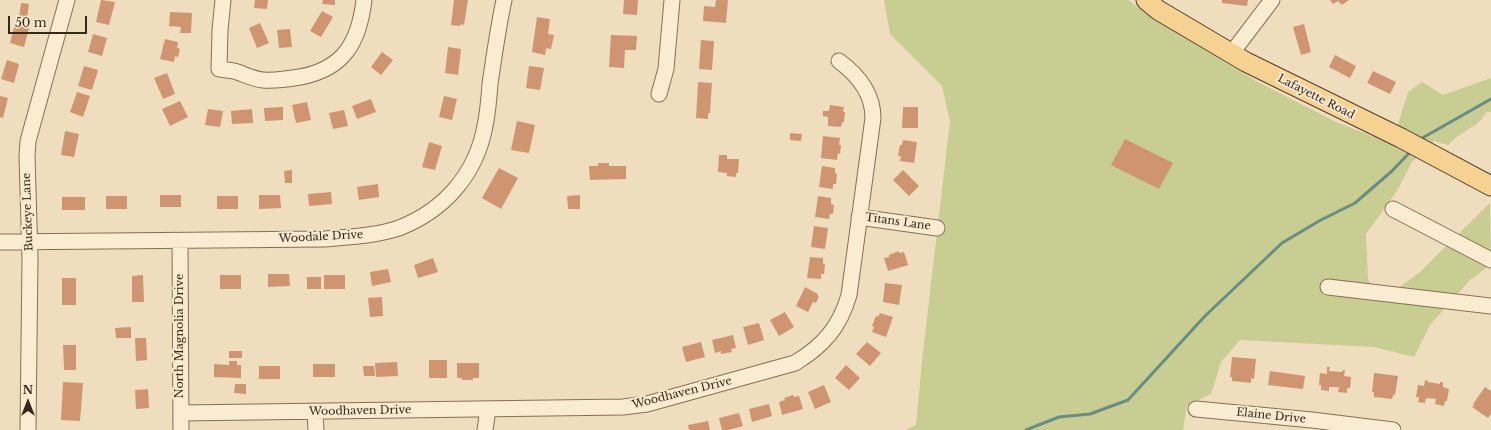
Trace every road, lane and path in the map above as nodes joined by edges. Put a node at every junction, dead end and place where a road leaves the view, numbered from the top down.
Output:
1 (67, 0) edge
2 (223, 0) edge
3 (364, 0) edge
4 (504, 0) edge
5 (672, 0) edge
6 (1146, 0) edge
7 (1272, 0) edge
8 (1231, 54) junction
9 (838, 61) dead end
10 (659, 94) dead end
11 (1491, 186) edge
12 (1393, 209) dead end
13 (859, 217) junction
14 (937, 228) dead end
15 (180, 241) junction
16 (0, 242) edge
17 (29, 242) junction
18 (1491, 260) edge
19 (1328, 287) dead end
20 (1491, 306) edge
21 (488, 409) junction
22 (1196, 409) dead end
23 (315, 412) junction
24 (181, 413) junction
25 (28, 430) edge
26 (181, 430) edge
27 (316, 430) edge
28 (485, 430) edge
29 (1393, 430) edge

1 - 17 street, Buckeye Lane
2 - 3 street
4 - 15 street, Woodale Drive
5 - 10 street
6 - 8 main road, Lafayette Road
7 - 8 street
8 - 11 main road, Lafayette Road
9 - 13 street, Woodhaven Drive
12 - 18 street
13 - 14 street, Titans Lane
13 - 21 street, Woodhaven Drive
15 - 17 street, Woodale Drive
15 - 24 street, North Magnolia Drive
16 - 17 street, Woodale Drive
17 - 25 street, Buckeye Lane
19 - 20 street
21 - 23 street, Woodhaven Drive
21 - 28 street
22 - 29 street, Elaine Drive
23 - 24 street, Woodhaven Drive
23 - 27 street
24 - 26 street, North Magnolia Drive

